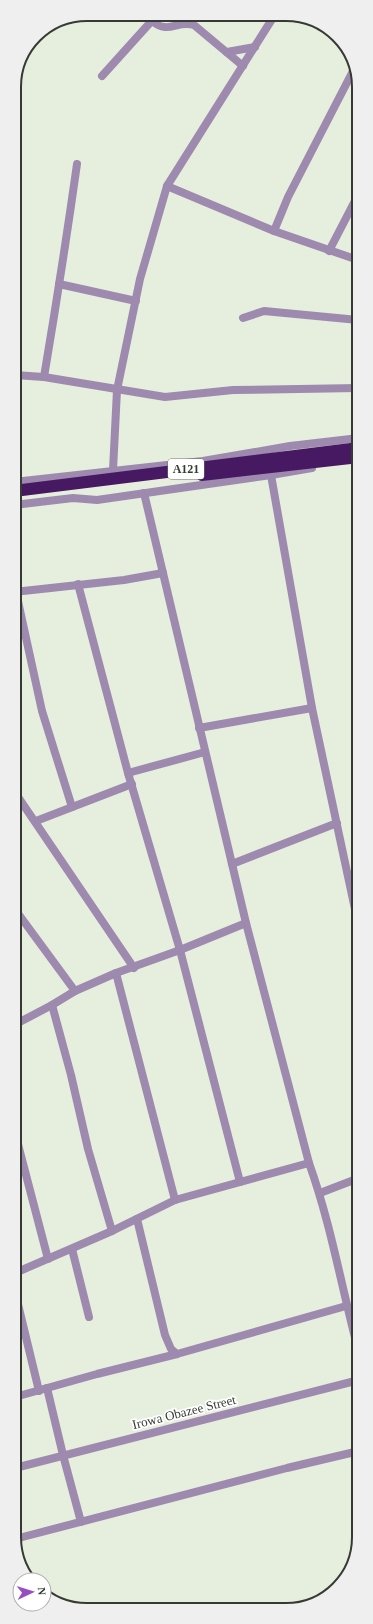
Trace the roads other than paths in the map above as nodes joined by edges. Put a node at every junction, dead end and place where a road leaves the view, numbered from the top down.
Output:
1 (152, 21) edge
2 (156, 21) edge
3 (271, 21) edge
4 (255, 47) junction
5 (227, 52) junction
6 (243, 66) junction
7 (102, 76) dead end
8 (351, 76) edge
9 (77, 164) dead end
10 (166, 186) junction
11 (352, 207) edge
12 (274, 231) junction
13 (329, 251) junction
14 (352, 258) edge
15 (59, 284) junction
16 (136, 301) junction
17 (243, 318) dead end
18 (352, 319) edge
19 (21, 375) edge
20 (44, 377) junction
21 (352, 388) edge
22 (118, 390) junction
23 (352, 439) edge
24 (352, 449) edge
25 (352, 458) edge
26 (352, 463) edge
27 (113, 470) junction
28 (271, 475) junction
29 (21, 483) edge
30 (36, 484) junction
31 (21, 489) edge
32 (144, 493) junction
33 (21, 497) edge
34 (21, 504) edge
35 (164, 573) junction
36 (78, 584) junction
37 (21, 591) edge
38 (21, 618) edge
39 (312, 708) junction
40 (199, 728) junction
41 (205, 752) junction
42 (128, 774) junction
43 (132, 784) junction
44 (21, 801) edge
45 (72, 807) junction
46 (36, 821) junction
47 (337, 823) junction
48 (232, 864) junction
49 (352, 895) edge
50 (21, 918) edge
51 (246, 923) junction
52 (180, 950) junction
53 (134, 968) junction
54 (116, 974) junction
55 (75, 991) junction
56 (52, 1005) junction
57 (21, 1021) edge
58 (21, 1156) edge
59 (309, 1163) junction
60 (352, 1181) edge
61 (240, 1182) junction
62 (320, 1193) junction
63 (175, 1200) junction
64 (137, 1218) junction
65 (112, 1231) junction
66 (72, 1248) junction
67 (48, 1259) junction
68 (21, 1270) edge
69 (346, 1306) junction
70 (89, 1317) dead end
71 (21, 1320) edge
72 (352, 1328) edge
73 (173, 1353) junction
74 (352, 1382) edge
75 (47, 1388) junction
76 (39, 1391) junction
77 (21, 1396) edge
78 (352, 1454) edge
79 (63, 1455) junction
80 (21, 1466) edge
81 (81, 1522) junction
82 (21, 1538) edge

1 - 7 street
2 - 5 street
3 - 4 street
4 - 5 street
4 - 6 street
5 - 6 street
6 - 10 street
8 - 12 street
9 - 15 street
10 - 12 street
10 - 16 street
11 - 13 street
12 - 13 street
13 - 14 street
15 - 16 street
15 - 20 street
16 - 22 street
17 - 18 street
19 - 20 street
20 - 22 street
21 - 22 street
22 - 27 street
23 - 27 street
24 - 30 highway, A121
25 - 33 highway, A121
26 - 28 street
27 - 30 street
28 - 32 street
28 - 39 street
29 - 30 street
30 - 31 highway, A121
32 - 34 street
32 - 35 street
35 - 36 street
35 - 40 street
36 - 37 street
36 - 42 street
38 - 45 street
39 - 40 street
39 - 47 street
40 - 41 street
41 - 42 street
41 - 48 street
42 - 43 street
43 - 45 street
43 - 52 street
44 - 46 street
45 - 46 street
46 - 53 street
47 - 48 street
47 - 49 street
48 - 51 street
50 - 55 street
51 - 52 street
51 - 59 street
52 - 53 street
52 - 61 street
53 - 54 street
54 - 55 street
54 - 63 street
55 - 56 street
56 - 57 street
56 - 65 street
58 - 67 street
59 - 61 street
59 - 62 street
60 - 62 street
61 - 63 street
62 - 69 street
63 - 64 street
64 - 65 street
64 - 73 street
65 - 66 street
66 - 67 street
66 - 70 street
67 - 68 street
69 - 72 street
69 - 73 street
71 - 76 street
73 - 75 street
74 - 79 street, Irowa Obazee Street
75 - 76 street
75 - 79 street
76 - 77 street
78 - 81 street
79 - 80 street, Irowa Obazee Street
79 - 81 street
81 - 82 street

